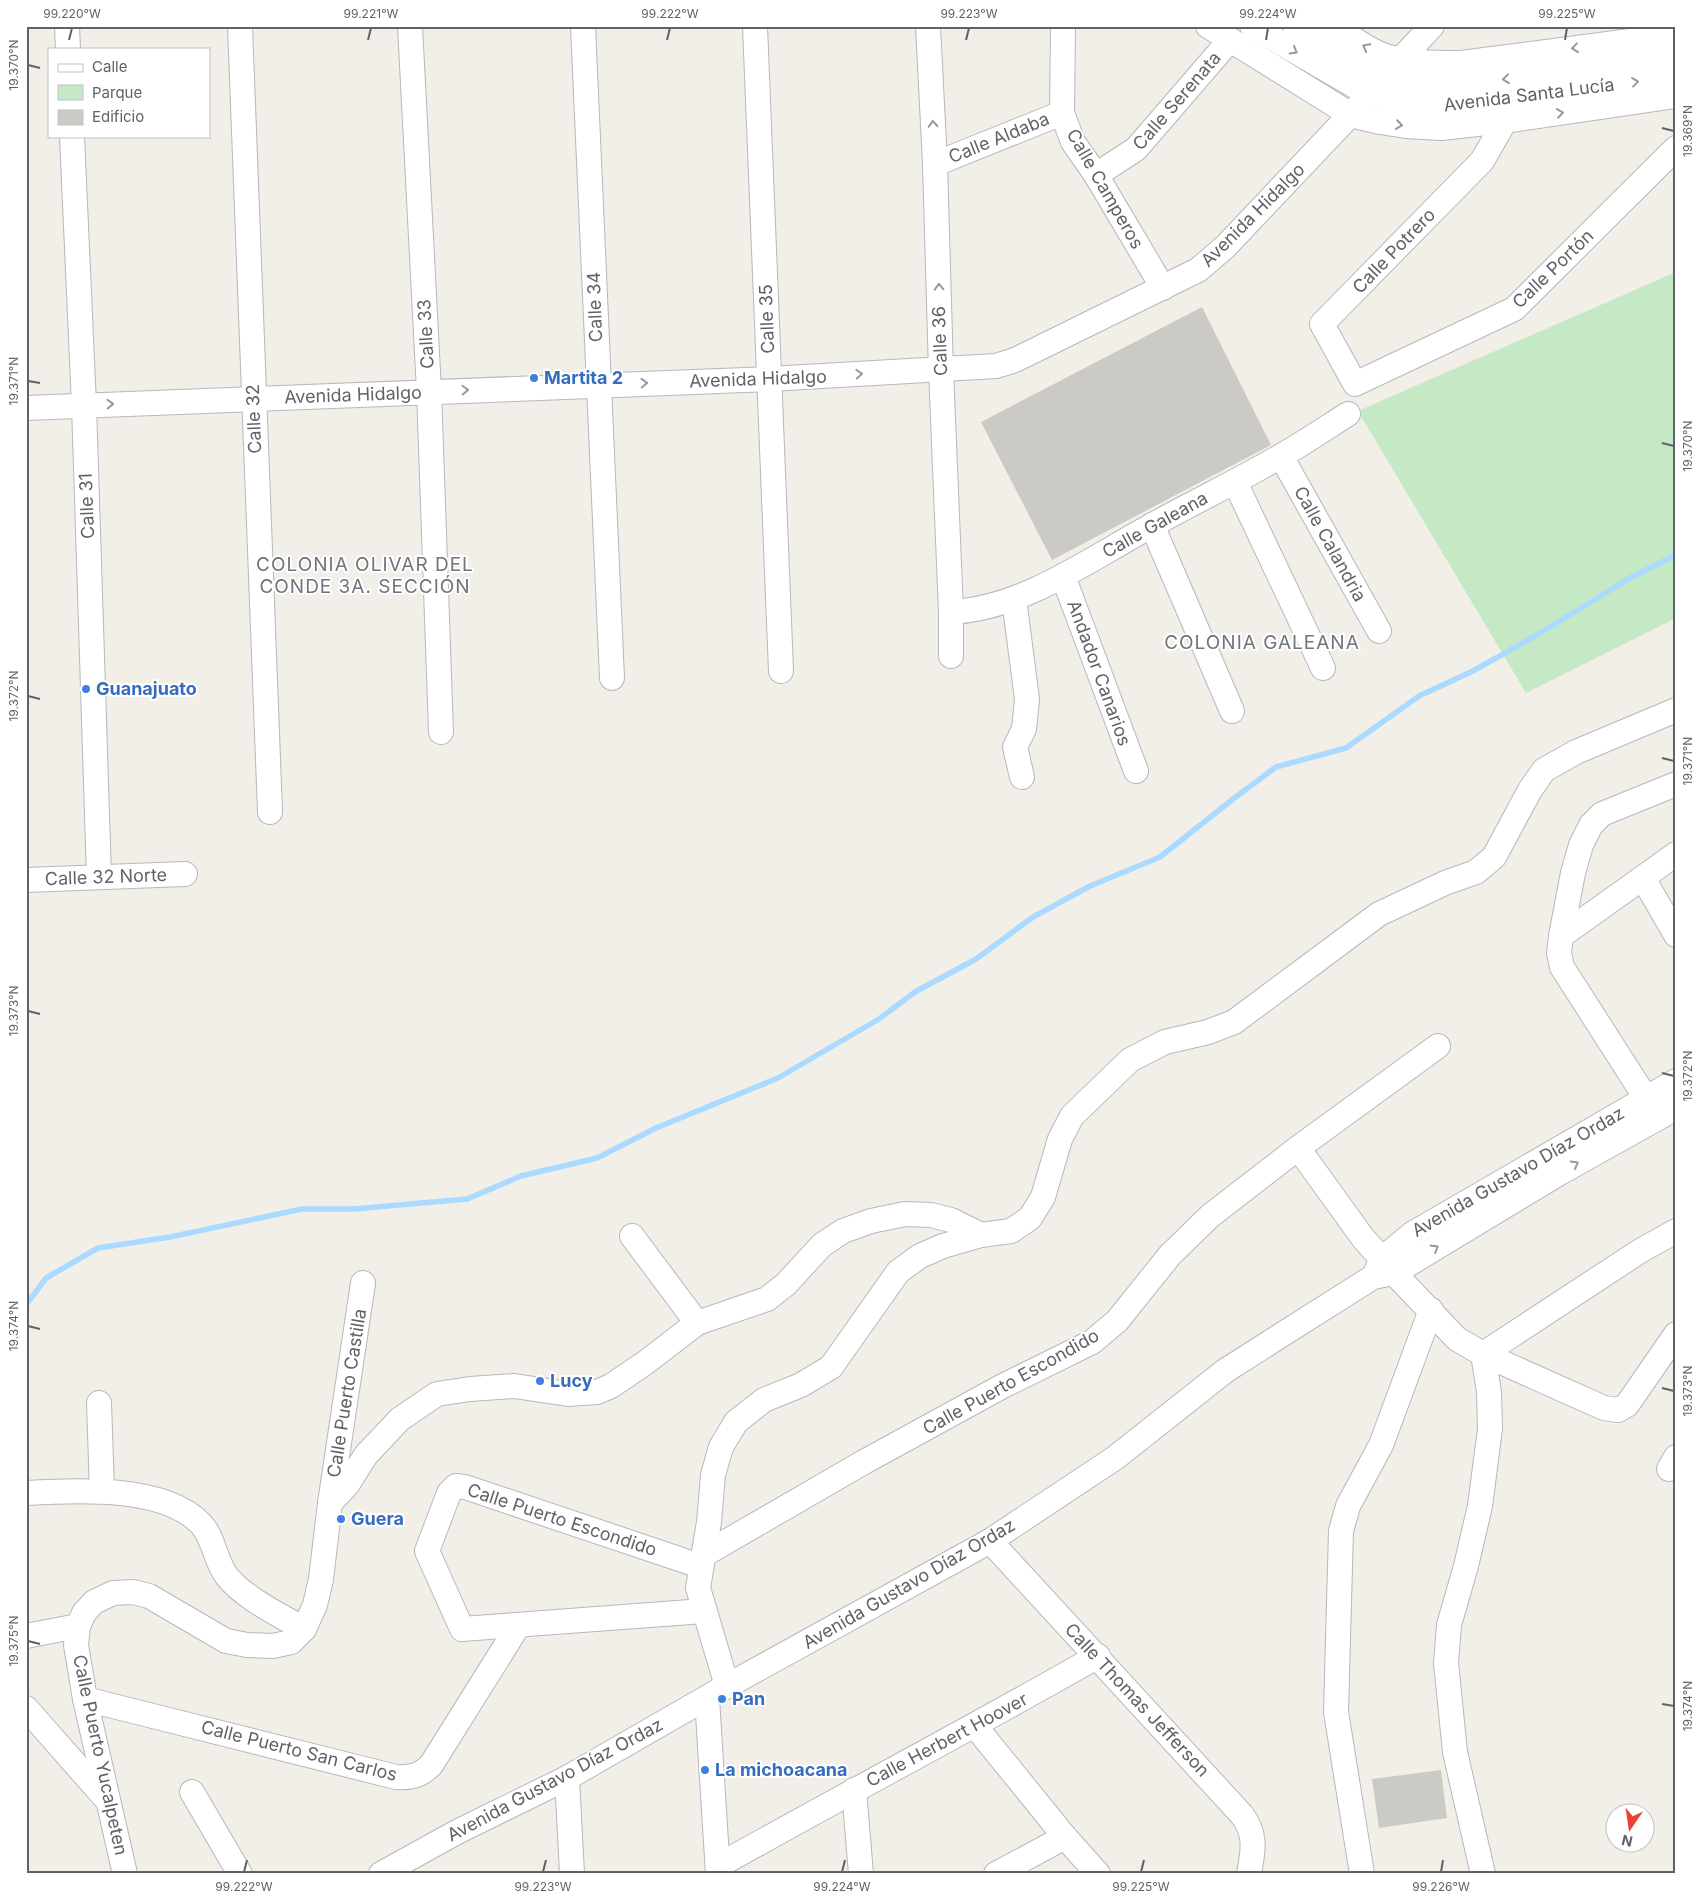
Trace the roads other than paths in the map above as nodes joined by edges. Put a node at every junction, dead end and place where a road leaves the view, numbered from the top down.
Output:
1 (67, 26) edge
2 (240, 26) edge
3 (410, 26) edge
4 (583, 26) edge
5 (755, 26) edge
6 (928, 26) edge
7 (1063, 26) edge
8 (1208, 26) edge
9 (1295, 26) edge
10 (1334, 26) edge
11 (1432, 26) edge
12 (1258, 28) edge
13 (1676, 35) edge
14 (1230, 40) junction
15 (68, 48) edge
16 (1676, 56) edge
17 (1402, 58) junction
18 (1676, 76) edge
19 (1386, 77) junction
20 (1370, 95) junction
21 (1676, 96) edge
22 (1062, 113) junction
23 (1351, 115) junction
24 (1505, 121) junction
25 (72, 138) edge
26 (1676, 148) edge
27 (935, 164) junction
28 (1096, 175) junction
29 (1163, 288) junction
30 (941, 370) junction
31 (770, 379) junction
32 (1355, 384) joint
33 (598, 385) junction
34 (429, 392) junction
35 (253, 399) junction
36 (84, 405) junction
37 (26, 408) edge
38 (1348, 414) dead end
39 (1281, 456) junction
40 (1234, 482) junction
41 (1152, 525) junction
42 (1063, 576) junction
43 (1014, 599) junction
44 (952, 612) junction
45 (1379, 631) dead end
46 (951, 656) dead end
47 (1323, 668) dead end
48 (781, 671) dead end
49 (612, 678) dead end
50 (1676, 710) edge
51 (1232, 711) dead end
52 (441, 732) dead end
53 (1136, 771) dead end
54 (1022, 777) dead end
55 (1676, 784) edge
56 (270, 812) dead end
57 (1676, 854) edge
58 (185, 874) dead end
59 (99, 877) junction
60 (1643, 878) junction
61 (26, 880) edge
62 (1676, 935) edge
63 (1561, 936) junction
64 (1438, 1046) dead end
65 (1676, 1081) edge
66 (1660, 1107) edge
67 (1298, 1148) junction
68 (1676, 1231) edge
69 (981, 1235) junction
70 (632, 1236) dead end
71 (1383, 1270) junction
72 (364, 1283) dead end
73 (1431, 1310) junction
74 (697, 1323) junction
75 (1676, 1334) edge
76 (1483, 1354) junction
77 (99, 1403) dead end
78 (102, 1491) junction
79 (26, 1493) edge
80 (330, 1503) junction
81 (990, 1541) junction
82 (702, 1560) junction
83 (704, 1611) junction
84 (78, 1626) junction
85 (518, 1626) junction
86 (304, 1629) junction
87 (26, 1636) edge
88 (1098, 1656) junction
89 (727, 1686) junction
90 (84, 1698) junction
91 (707, 1698) junction
92 (26, 1708) edge
93 (975, 1726) junction
94 (566, 1778) junction
95 (854, 1790) junction
96 (192, 1792) dead end
97 (108, 1801) junction
98 (1065, 1837) junction
99 (421, 1863) edge
100 (718, 1870) edge
101 (125, 1874) edge
102 (240, 1874) edge
103 (381, 1874) edge
104 (572, 1874) edge
105 (861, 1874) edge
106 (996, 1874) edge
107 (1098, 1874) edge
108 (1249, 1874) edge
109 (1362, 1874) edge
110 (1483, 1874) edge

1 - 15 street
2 - 35 street, Calle 32
3 - 34 street, Calle 33
4 - 33 street, Calle 34
5 - 31 street, Calle 35
27 -> 6 street, Calle 36
7 - 22 street, Calle Camperos
8 - 14 street, Avenida Santa Lucía
9 - 19 street, Avenida Santa Lucía
17 -> 10 street
11 - 17 street
12 -> 20 street, Avenida Santa Lucía
13 -> 17 street
14 - 23 street, Avenida Santa Lucía
14 - 28 street, Calle Serenata
16 -> 19 street, Avenida Santa Lucía
20 -> 18 street, Avenida Santa Lucía
19 - 20 street, Avenida Hidalgo
20 - 23 street, Avenida Hidalgo
24 -> 21 street, Avenida Santa Lucía
22 - 27 street, Calle Aldaba
22 - 28 street, Calle Camperos
23 -> 24 street, Avenida Santa Lucía
23 - 29 street, Avenida Hidalgo
24 - 32 street, Calle Potrero
25 - 36 street, Calle 31
26 - 32 street, Calle Portón
30 -> 27 street, Calle 36
28 - 29 street, Calle Camperos
29 - 30 street, Avenida Hidalgo
31 -> 30 street, Avenida Hidalgo
30 - 44 street, Calle 36
33 -> 31 street, Avenida Hidalgo
31 - 48 street, Calle 35
34 -> 33 street, Avenida Hidalgo
33 - 49 street, Calle 34
34 - 35 street, Avenida Hidalgo
34 - 52 street, Calle 33
36 -> 35 street, Avenida Hidalgo
35 - 56 street, Calle 32
36 - 37 street, Avenida Hidalgo
36 - 59 street, Calle 31
38 - 39 street, Calle Galeana
39 - 40 street, Calle Galeana
39 - 45 street, Calle Calandria
40 - 41 street, Calle Galeana
40 - 47 street
41 - 42 street, Calle Galeana
41 - 51 street
42 - 43 street, Calle Galeana
42 - 53 street, Andador Canarios
43 - 44 street, Calle Galeana
43 - 54 street
44 - 46 street, Calle 36
50 - 69 street
55 - 63 street
57 - 60 street
58 - 59 street, Calle 32 Norte
59 - 61 street, Calle 32 Norte
60 - 62 street
60 - 63 street
63 - 66 street
64 - 67 street, Calle Puerto Escondido
65 - 66 street, Avenida Gustavo Díaz Ordaz
66 - 71 street, Avenida Gustavo Díaz Ordaz
67 - 71 street
67 - 82 street, Calle Puerto Escondido
68 - 76 street
69 - 74 street
69 - 82 street
70 - 74 street
71 - 73 street
71 - 81 street, Avenida Gustavo Díaz Ordaz
72 - 80 street, Calle Puerto Castilla
73 - 76 street
73 - 109 street
74 - 80 street
75 - 76 street
76 - 110 street
77 - 78 street
78 - 79 street
78 - 86 street
80 - 86 street, Calle Puerto Yucalpeten
81 - 88 street, Calle Thomas Jefferson
81 - 89 street, Avenida Gustavo Díaz Ordaz
82 - 83 street
82 - 85 street, Calle Puerto Escondido
83 - 85 street
83 - 89 street
84 - 86 street, Calle Puerto Yucalpeten
84 - 87 street
84 - 90 street, Calle Puerto Yucalpeten
85 - 90 street, Calle Puerto San Carlos
88 - 93 street, Calle Herbert Hoover
88 - 108 street, Calle Thomas Jefferson
89 - 91 street, Avenida Gustavo Díaz Ordaz
90 - 97 street, Calle Puerto Yucalpeten
91 - 94 street, Avenida Gustavo Díaz Ordaz
91 - 100 street
92 - 97 street
93 - 95 street, Calle Herbert Hoover
93 - 98 street
94 - 99 street, Avenida Gustavo Díaz Ordaz
94 - 104 street
95 - 100 street, Calle Herbert Hoover
95 - 105 street
96 - 102 street
97 - 101 street, Calle Puerto Yucalpeten
98 - 106 street
98 - 107 street
99 - 103 street, Avenida Gustavo Díaz Ordaz

